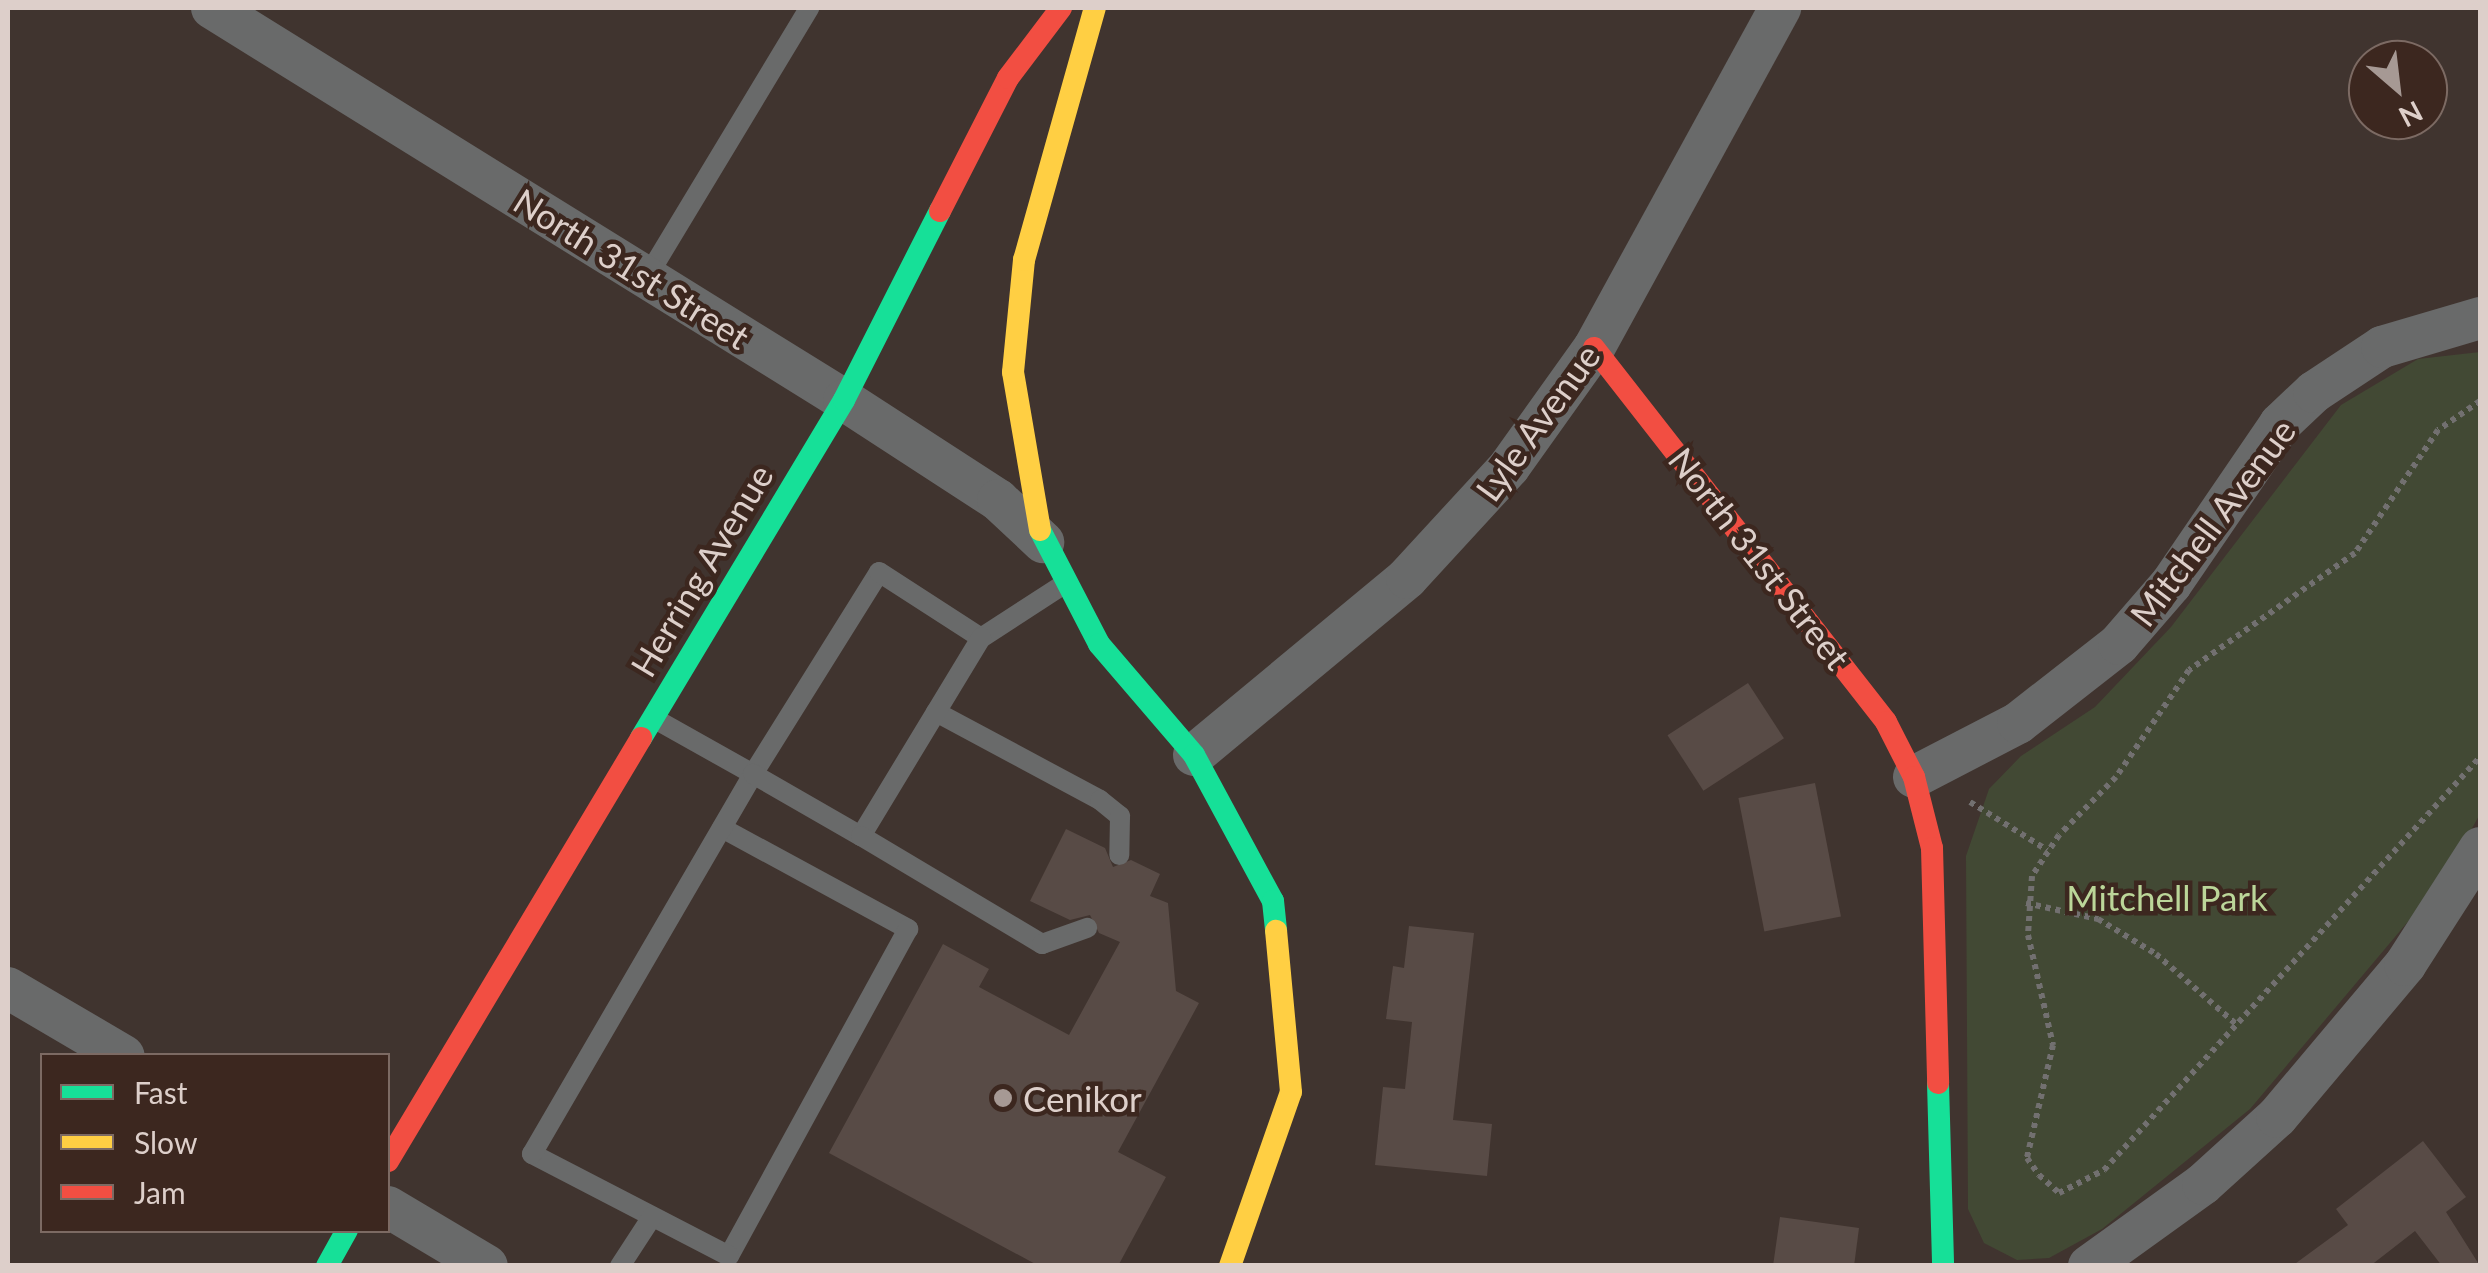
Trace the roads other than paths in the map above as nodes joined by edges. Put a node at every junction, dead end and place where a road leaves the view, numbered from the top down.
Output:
1 (212, 8) edge
2 (809, 8) edge
3 (1061, 8) edge
4 (1094, 8) edge
5 (1780, 8) edge
6 (647, 278) junction
7 (2480, 318) edge
8 (1594, 348) junction
9 (844, 400) junction
10 (1043, 542) junction
11 (1065, 583) junction
12 (981, 638) junction
13 (936, 712) junction
14 (653, 718) junction
15 (1194, 755) junction
16 (753, 774) junction
17 (1914, 777) junction
18 (722, 828) junction
19 (861, 836) junction
20 (2480, 848) edge
21 (1119, 855) dead end
22 (1087, 928) dead end
23 (8, 988) edge
24 (119, 1053) edge
25 (390, 1158) edge
26 (390, 1208) edge
27 (652, 1217) junction
28 (345, 1233) edge
29 (327, 1266) edge
30 (487, 1266) edge
31 (620, 1266) edge
32 (1230, 1266) edge
33 (1943, 1266) edge
34 (2089, 1266) edge

1 - 6 street, North 31st Street
2 - 6 lane
3 - 9 main road, Herring Avenue
4 - 10 main road
5 - 8 street, Lyle Avenue
6 - 9 street, North 31st Street
7 - 17 street, Mitchell Avenue
8 - 15 street, Lyle Avenue
8 - 17 main road, North 31st Street
9 - 10 street, North 31st Street
9 - 14 main road, Herring Avenue
10 - 11 main road
11 - 12 lane
11 - 15 main road
12 - 13 lane
12 - 16 lane
13 - 19 lane
13 - 21 lane
14 - 16 lane
14 - 25 main road, Herring Avenue
15 - 32 main road
16 - 18 lane
16 - 19 lane
17 - 33 main road
18 - 27 lane
18 - 27 lane
19 - 22 lane
20 - 34 street
23 - 24 street
26 - 30 street
27 - 31 lane
28 - 29 main road

